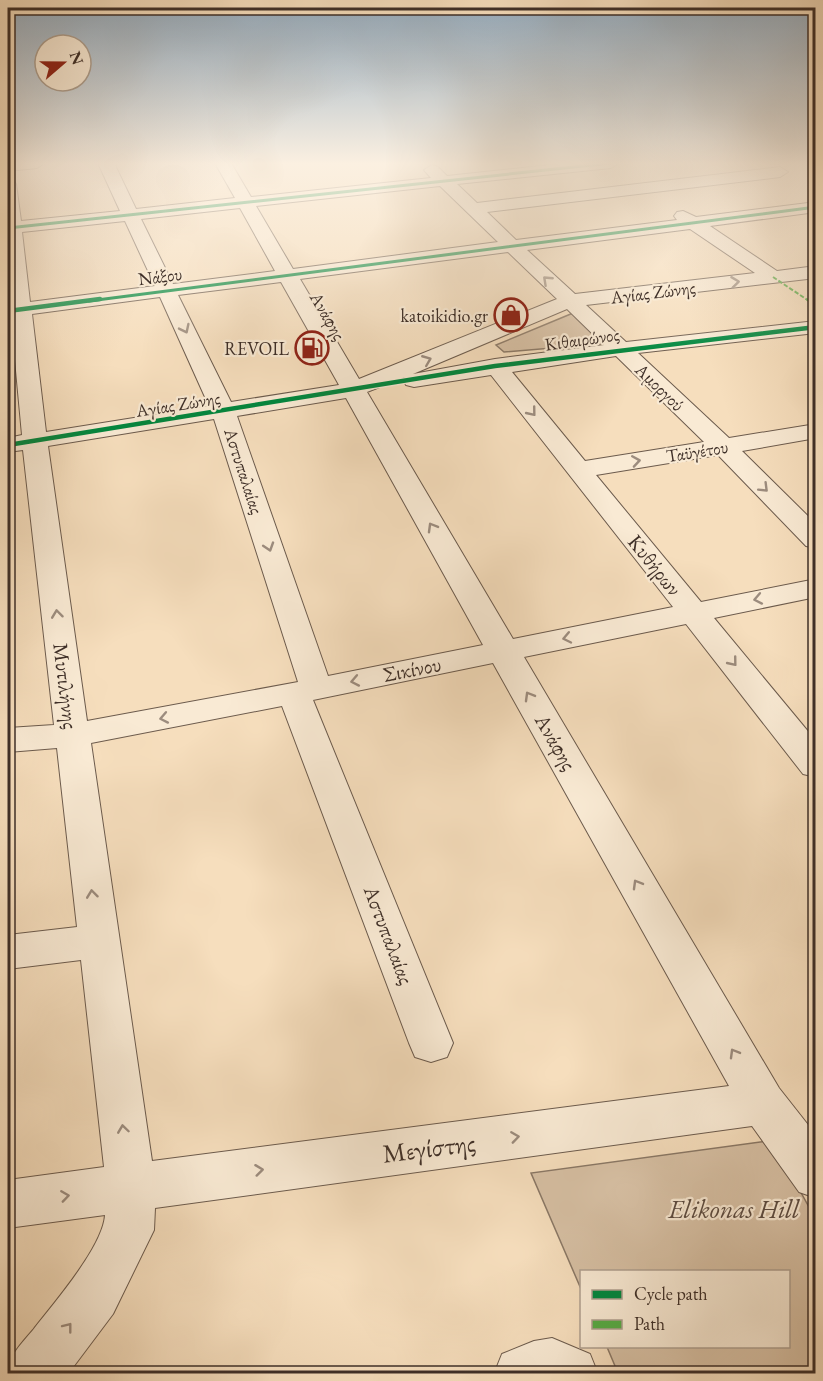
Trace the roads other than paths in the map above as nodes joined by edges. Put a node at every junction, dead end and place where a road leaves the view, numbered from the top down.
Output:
1 (10, 227) edge
2 (136, 227) edge
3 (260, 227) edge
4 (492, 227) edge
5 (651, 227) edge
6 (700, 227) edge
7 (512, 246) junction
8 (12, 266) edge
9 (816, 272) edge
10 (287, 275) junction
11 (774, 278) junction
12 (166, 290) junction
13 (570, 301) junction
14 (14, 310) edge
15 (816, 327) edge
16 (620, 349) junction
17 (495, 366) junction
18 (18, 370) edge
19 (353, 390) junction
20 (224, 412) junction
21 (816, 431) edge
22 (22, 444) edge
23 (723, 446) junction
24 (579, 470) junction
25 (816, 540) edge
26 (816, 588) edge
27 (692, 612) junction
28 (503, 651) junction
29 (305, 691) junction
30 (73, 735) junction
31 (8, 740) edge
32 (816, 765) edge
33 (98, 941) junction
34 (8, 952) edge
35 (431, 1043) dead end
36 (763, 1103) junction
37 (816, 1174) edge
38 (131, 1186) junction
39 (8, 1204) edge
40 (33, 1374) edge

1 - 8 street, Μυτιλήνης
2 - 12 street, Αστυπαλαίας
3 - 10 street, Ανάφης
4 - 7 street, Αμοργού
5 - 7 street, Νάξου
6 - 11 street
7 - 10 street, Νάξου
13 -> 7 street, Αμοργού
8 - 14 street, Μυτιλήνης
9 - 11 street, Αγίας Ζώνης
10 - 12 street, Νάξου
10 - 19 street, Ανάφης
13 -> 11 street, Αγίας Ζώνης
12 - 14 street, Νάξου
12 -> 20 street, Αστυπαλαίας
13 - 16 street, Αμοργού
19 -> 13 street, Αγίας Ζώνης
14 - 18 street, Μυτιλήνης
15 - 16 street, Κιθαιρώνος
16 - 17 street, Κιθαιρώνος
16 - 23 street, Αμοργού
17 - 19 street, Κιθαιρώνος
17 -> 24 street, Κυθήρων
18 - 22 street, Μυτιλήνης
19 - 20 street, Αγίας Ζώνης
28 -> 19 street, Ανάφης
20 - 22 street, Αγίας Ζώνης
20 -> 29 street, Αστυπαλαίας
21 - 23 street, Ταϋγέτου
30 -> 22 street, Μυτιλήνης
24 -> 23 street, Ταϋγέτου
23 -> 25 street, Αμοργού
24 - 27 street, Κυθήρων
26 -> 27 street, Σικίνου
27 -> 28 street, Σικίνου
27 -> 32 street, Κυθήρων
28 -> 29 street, Σικίνου
36 -> 28 street, Ανάφης
29 -> 30 street, Σικίνου
29 - 35 street, Αστυπαλαίας
30 - 31 street, Σικίνου
33 -> 30 street, Μυτιλήνης
33 - 34 street
38 -> 33 street, Μυτιλήνης
36 - 37 street
38 -> 36 street, Μεγίστης
39 -> 38 street, Μεγίστης
40 -> 38 street, Μυτιλήνης

